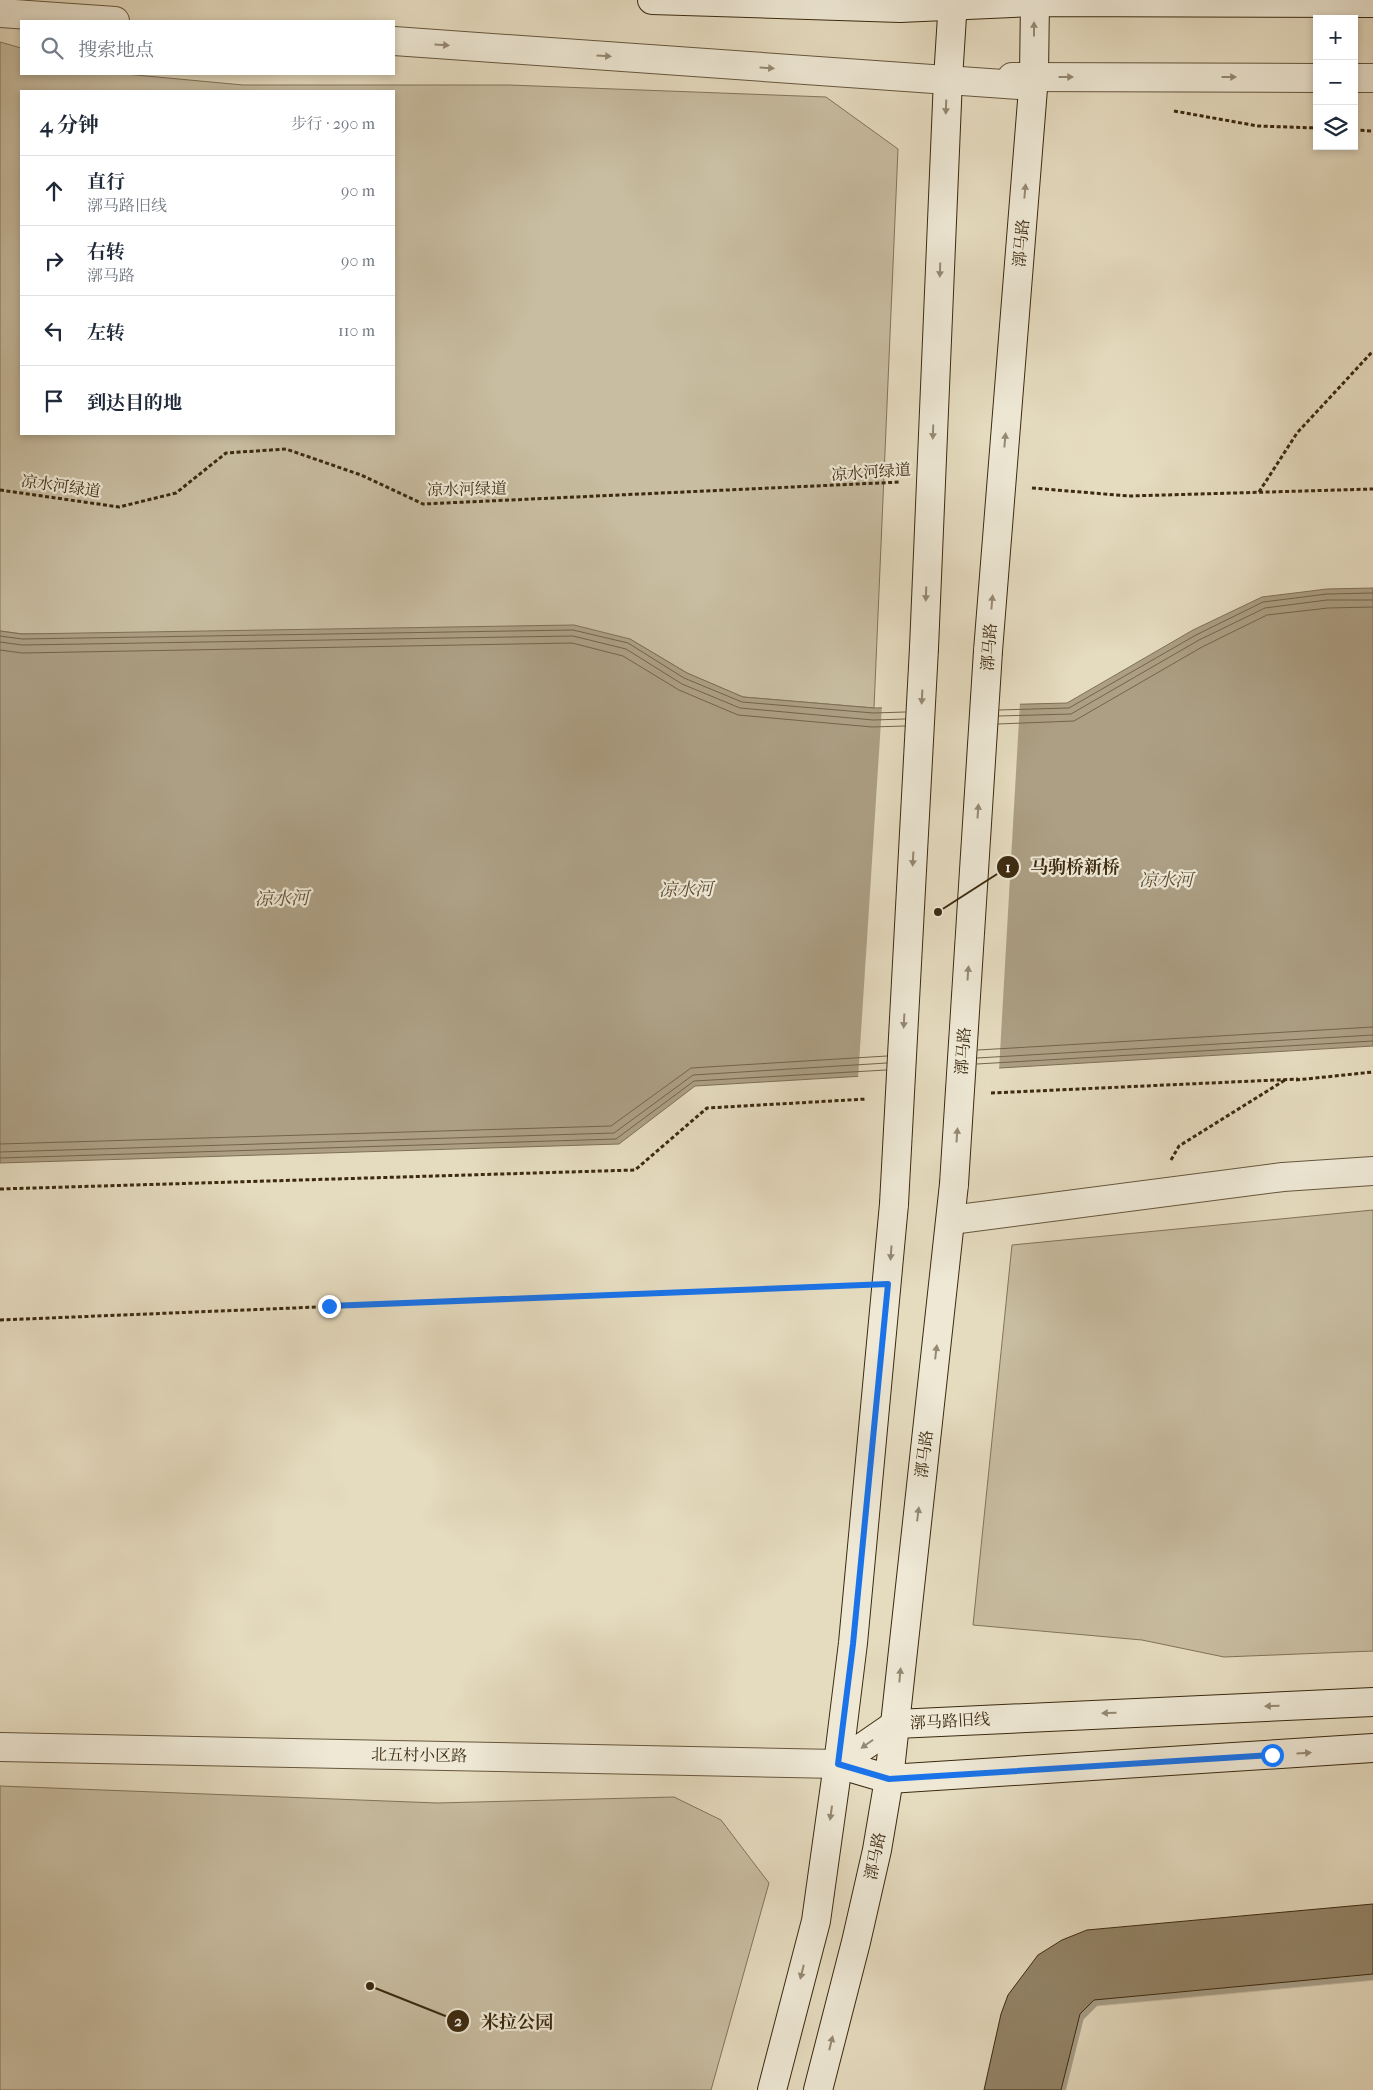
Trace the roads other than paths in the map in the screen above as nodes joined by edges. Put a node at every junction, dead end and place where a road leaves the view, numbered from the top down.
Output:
1 (652, 0) edge
2 (1035, 1) edge
3 (953, 3) edge
4 (1373, 3) edge
5 (0, 13) edge
6 (101, 20) edge
7 (395, 41) edge
8 (1313, 78) edge
9 (1358, 78) edge
10 (1373, 78) edge
11 (948, 79) junction
12 (1033, 81) junction
13 (1373, 1172) edge
14 (951, 1220) junction
15 (1373, 1702) edge
16 (896, 1724) junction
17 (0, 1747) edge
18 (1373, 1748) edge
19 (838, 1764) junction
20 (889, 1779) junction
21 (772, 2090) edge
22 (818, 2090) edge

1 - 3 main road
2 - 3 main road
2 - 4 main road
12 -> 2 main road, 漷马路
3 - 11 main road
5 - 6 main road
7 -> 11 main road
12 -> 8 main road
9 - 10 main road
11 - 12 main road
11 -> 19 main road, bridge
14 -> 12 main road, 漷马路, bridge
13 - 14 main road
16 -> 14 main road, 漷马路
15 -> 16 main road, 漷马路旧线
16 -> 19 main road, 漷马路旧线
16 - 20 main road, 漷马路
17 - 19 main road, 北五村小区路
20 -> 18 main road
19 - 20 main road
19 -> 21 main road
22 -> 20 main road, 漷马路

